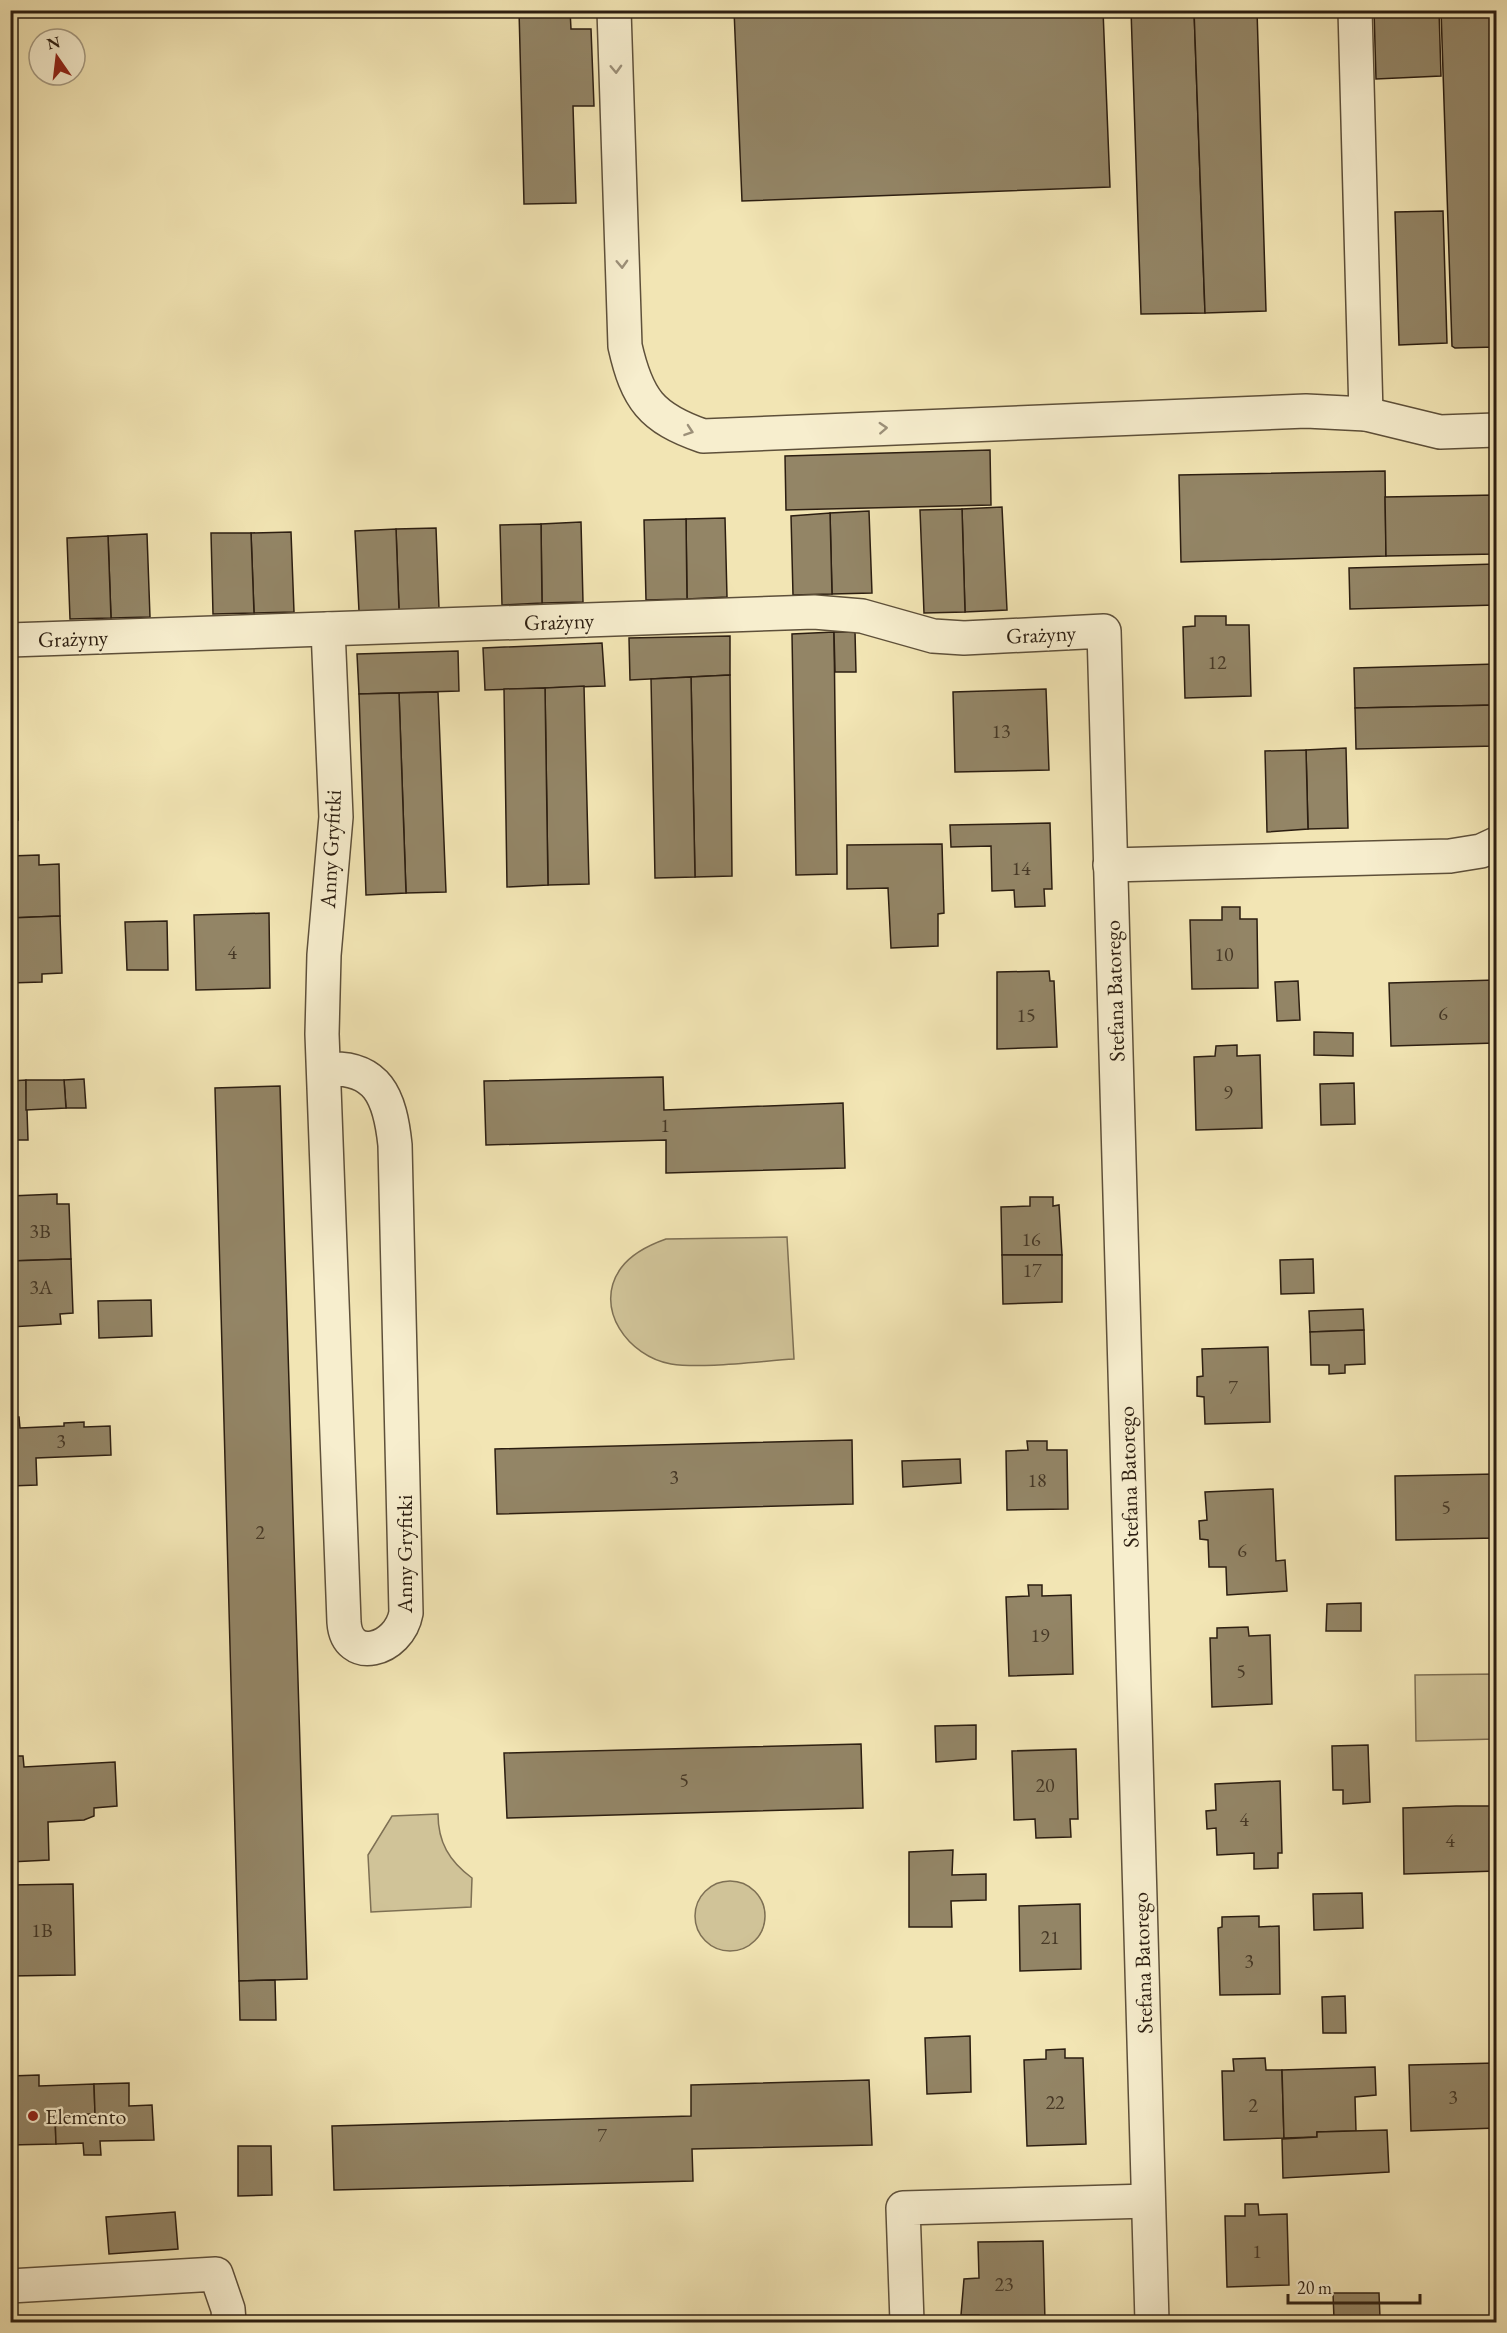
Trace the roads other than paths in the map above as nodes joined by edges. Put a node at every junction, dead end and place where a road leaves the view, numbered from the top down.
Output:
1 (614, 10) edge
2 (1355, 10) edge
3 (1366, 414) junction
4 (1497, 430) edge
5 (328, 629) junction
6 (1104, 632) joint
7 (10, 640) edge
8 (1497, 844) edge
9 (1110, 865) junction
10 (324, 1070) junction
11 (1148, 2201) junction
12 (10, 2286) edge
13 (229, 2322) edge
14 (907, 2322) edge
15 (1152, 2322) edge

1 -> 3 street
2 - 3 street
3 - 4 street
5 - 6 street, Grażyny
5 - 7 street, Grażyny
5 - 10 street, Anny Gryfitki
6 - 9 street, Stefana Batorego
8 - 9 street
9 - 11 street, Stefana Batorego
10 - 10 street, Anny Gryfitki
11 - 14 street
11 - 15 street, Stefana Batorego
12 - 13 street

